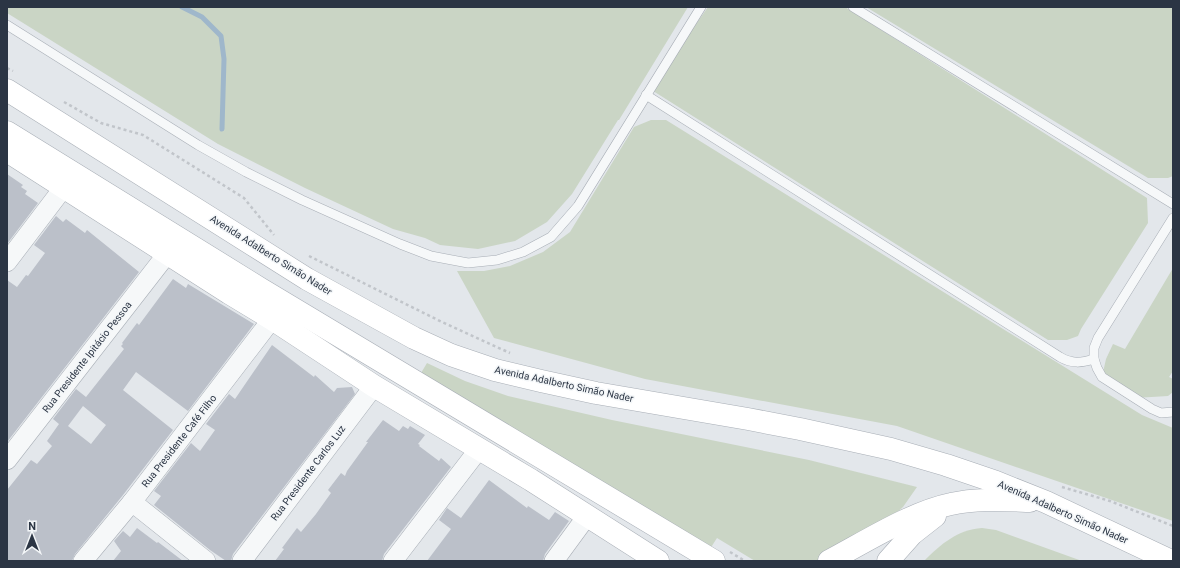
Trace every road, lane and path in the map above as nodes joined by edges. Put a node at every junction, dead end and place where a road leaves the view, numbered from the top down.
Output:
1 (701, 7) edge
2 (853, 7) edge
3 (7, 25) edge
4 (7, 68) edge
5 (10, 81) edge
6 (646, 95) junction
7 (60, 99) dead end
8 (7, 132) edge
9 (7, 151) edge
10 (64, 187) junction
11 (1173, 204) edge
12 (1173, 218) edge
13 (277, 237) dead end
14 (168, 254) junction
15 (306, 254) dead end
16 (7, 262) edge
17 (272, 319) junction
18 (512, 354) dead end
19 (1094, 359) junction
20 (374, 386) junction
21 (1173, 412) edge
22 (479, 449) junction
23 (7, 460) edge
24 (1053, 494) junction
25 (132, 502) junction
26 (950, 504) junction
27 (587, 516) junction
28 (1173, 526) edge
29 (83, 561) edge
30 (206, 561) edge
31 (242, 561) edge
32 (393, 561) edge
33 (554, 561) edge
34 (658, 561) edge
35 (714, 561) edge
36 (829, 561) edge
37 (888, 561) edge
38 (1171, 561) edge

1 - 6 lane
2 - 11 lane
3 - 6 lane
4 - 5 path
5 - 24 main road, Avenida Adalberto Simão Nader
6 - 19 lane
7 - 13 path
8 - 35 main road
9 - 10 main road
10 - 14 main road
10 - 16 street
12 - 19 lane
14 - 17 main road
14 - 23 street, Rua Presidente Ipitácio Pessoa
15 - 18 path
17 - 20 main road
17 - 25 street, Rua Presidente Café Filho
19 - 21 lane
20 - 22 main road
20 - 31 street, Rua Presidente Carlos Luz
22 - 27 main road
22 - 32 street
24 - 26 main road
24 - 28 path
24 - 38 main road, Avenida Adalberto Simão Nader
25 - 29 street, Rua Presidente Café Filho
25 - 30 street
26 - 36 main road
26 - 37 main road
27 - 33 street
27 - 34 main road

